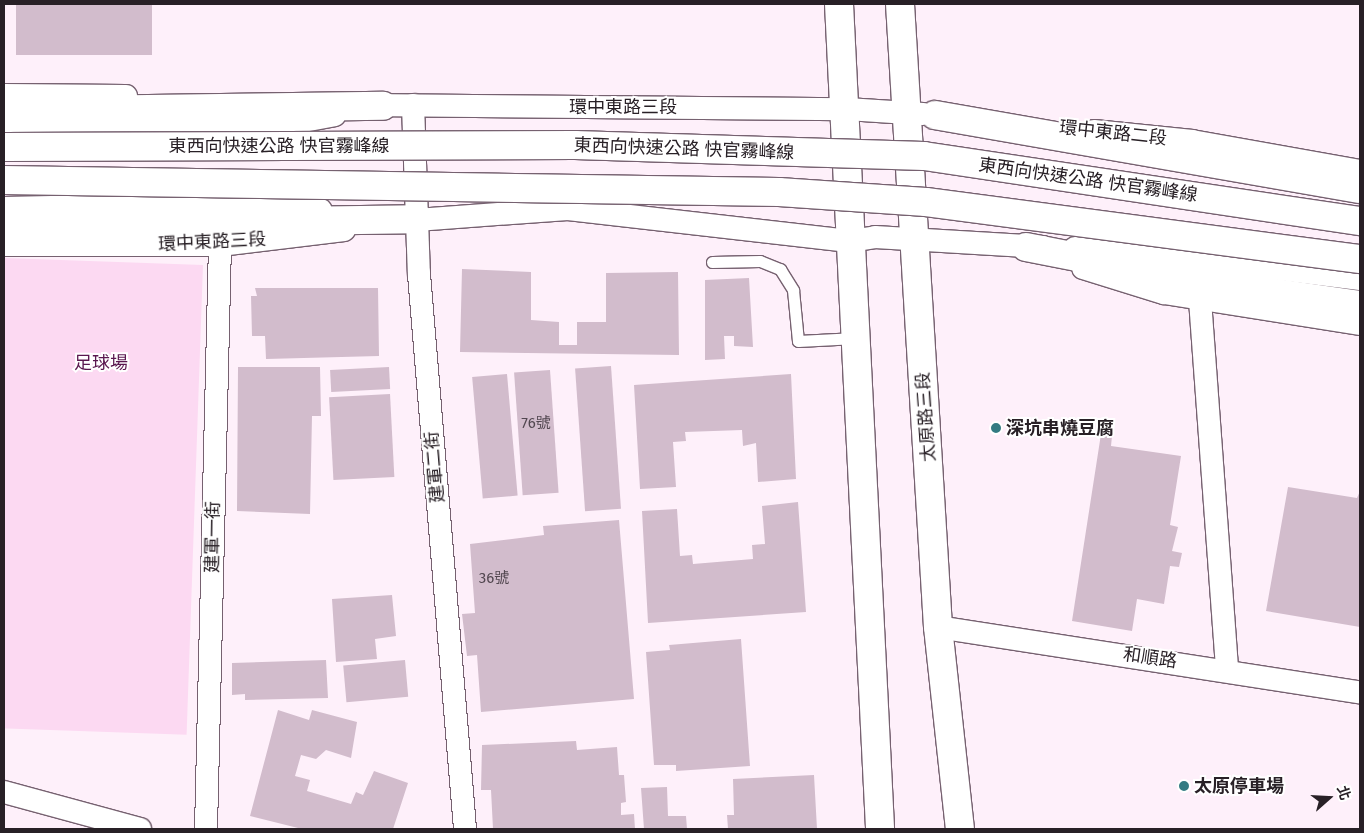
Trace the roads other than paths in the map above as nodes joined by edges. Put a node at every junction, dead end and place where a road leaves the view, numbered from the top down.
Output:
1 (839, 4) edge
2 (900, 4) edge
3 (4, 95) edge
4 (413, 105) junction
5 (383, 106) junction
6 (855, 110) junction
7 (4, 111) edge
8 (907, 112) junction
9 (935, 115) junction
10 (4, 130) edge
11 (4, 147) edge
12 (1360, 171) edge
13 (4, 180) edge
14 (1360, 189) edge
15 (4, 208) edge
16 (419, 219) junction
17 (1360, 221) edge
18 (4, 225) edge
19 (863, 239) junction
20 (915, 239) junction
21 (220, 244) junction
22 (4, 245) edge
23 (1026, 247) junction
24 (1360, 259) edge
25 (712, 262) dead end
26 (1360, 279) edge
27 (1200, 300) junction
28 (1360, 305) edge
29 (1360, 324) edge
30 (856, 338) junction
31 (938, 627) junction
32 (1227, 669) junction
33 (1360, 692) edge
34 (4, 792) edge
35 (140, 829) edge
36 (206, 829) edge
37 (465, 829) edge
38 (880, 829) edge
39 (960, 829) edge

1 - 6 main road
2 - 8 main road, 太原路三段
3 - 5 street, 環中東路三段
4 - 5 street, 環中東路三段
4 - 6 street, 環中東路三段
4 - 16 street, 建軍二街
5 - 7 main road
5 - 10 street, 環中東路三段
6 - 8 street, 環中東路二段
6 - 19 main road
8 - 9 street, 環中東路二段
8 - 20 main road, 太原路三段
9 - 12 street, 環中東路二段
9 - 14 main road
11 - 17 main road, 東西向快速公路 快官霧峰線, bridge
13 - 24 main road, 東西向快速公路 快官霧峰線, bridge
15 - 16 street, 環中東路三段
16 - 18 main road
16 - 19 street, 環中東路三段
16 - 21 street, 環中東路三段
16 - 37 street, 建軍二街
19 - 20 street
19 - 30 main road
20 - 23 street
20 - 31 main road, 太原路三段
21 - 22 street, 環中東路三段
21 - 36 street, 建軍一街
23 - 26 street
23 - 27 street
23 - 28 main road
25 - 30 lane
27 - 29 street
27 - 32 street
30 - 38 main road
31 - 32 street, 和順路
31 - 39 main road, 太原路三段
32 - 33 street, 和順路
34 - 35 street

